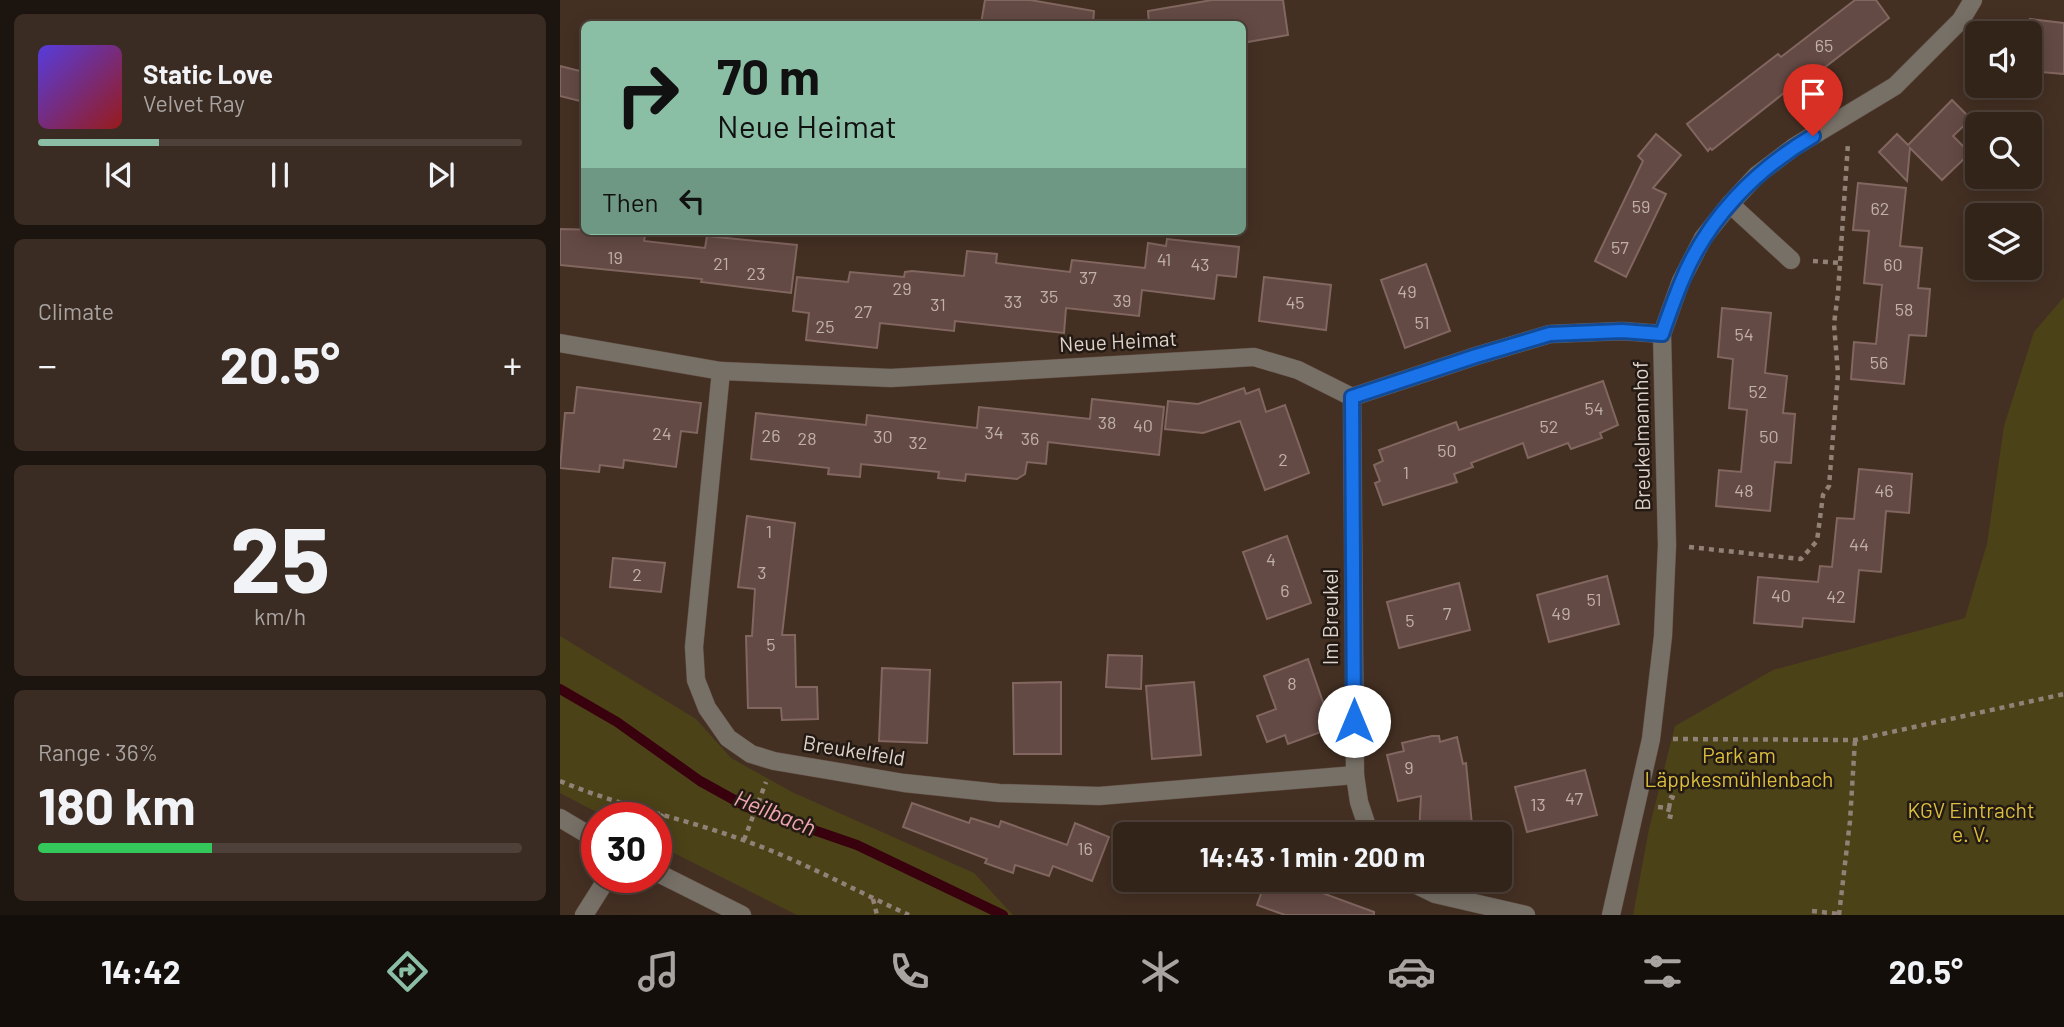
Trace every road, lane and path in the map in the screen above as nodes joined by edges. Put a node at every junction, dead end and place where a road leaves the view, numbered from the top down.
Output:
1 (1973, 0) edge
2 (1850, 113) junction
3 (1730, 204) junction
4 (1791, 260) dead end
5 (1662, 334) junction
6 (560, 342) edge
7 (721, 371) junction
8 (1352, 397) junction
9 (1667, 545) junction
10 (2064, 694) edge
11 (1651, 739) junction
12 (1855, 740) junction
13 (1355, 775) junction
14 (768, 776) dead end
15 (560, 781) edge
16 (1677, 799) dead end
17 (620, 802) edge
18 (1669, 808) dead end
19 (672, 817) edge
20 (560, 818) edge
21 (1366, 822) edge
22 (581, 830) edge
23 (744, 840) junction
24 (672, 880) edge
25 (1431, 892) edge
26 (598, 893) edge
27 (873, 898) junction
28 (1812, 911) dead end
29 (1839, 914) edge
30 (584, 915) edge
31 (742, 915) edge
32 (877, 915) edge
33 (909, 915) edge
34 (1526, 915) edge
35 (1611, 915) edge

1 - 2 street, Breukelmannhof
2 - 3 street, Breukelmannhof
2 - 9 path
3 - 4 street
3 - 5 street, Breukelmannhof
5 - 8 street
5 - 9 street, Breukelmannhof
6 - 7 street, Neue Heimat
7 - 8 street, Neue Heimat
7 - 13 street, Breukelfeld
8 - 13 street, Im Breukel
9 - 11 street, Breukelmannhof
10 - 12 path
11 - 12 path
11 - 35 street, Breukelmannhof
12 - 29 path
13 - 21 street, Im Breukel
14 - 23 path
15 - 17 path
16 - 18 path
19 - 23 path
20 - 22 street
23 - 27 path
24 - 31 street
25 - 34 street
26 - 30 street
27 - 32 path
27 - 33 path
28 - 29 path

